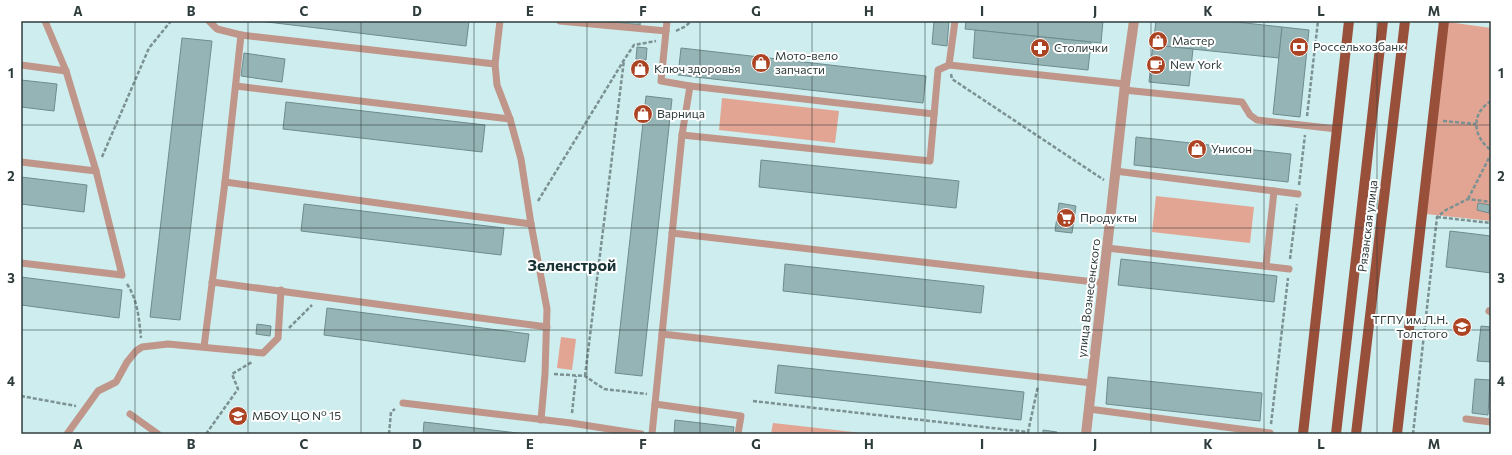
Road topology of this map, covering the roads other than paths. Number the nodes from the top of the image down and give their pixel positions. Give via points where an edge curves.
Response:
1 (45, 21) edge
2 (209, 21) edge
3 (500, 21) edge
4 (560, 21) edge
5 (667, 21) edge
6 (954, 21) edge
7 (1134, 21) edge
8 (1349, 21) edge
9 (1383, 21) edge
10 (1405, 21) edge
11 (1444, 21) edge
12 (666, 31) junction
13 (241, 35) junction
14 (495, 64) junction
15 (21, 65) edge
16 (949, 65) junction
17 (66, 71) junction
18 (236, 86) junction
19 (690, 86) junction
20 (1124, 87) junction
21 (934, 114) junction
22 (510, 119) junction
23 (1337, 129) junction
24 (682, 135) junction
25 (21, 162) edge
26 (96, 171) junction
27 (1116, 171) junction
28 (225, 182) junction
29 (1274, 191) junction
30 (1298, 194) road end
31 (531, 224) junction
32 (672, 233) junction
33 (1108, 248) junction
34 (21, 263) edge
35 (1266, 266) junction
36 (1289, 269) road end
37 (212, 282) junction
38 (1104, 283) junction
39 (281, 290) junction
40 (547, 327) junction
41 (662, 334) junction
42 (204, 347) junction
43 (1092, 384) junction
44 (403, 403) road end
45 (655, 404) junction
46 (1089, 409) junction
47 (130, 414) dead end
48 (1466, 419) dead end
49 (542, 420) junction
50 (1491, 422) edge
51 (1240, 432) edge
52 (1270, 433) road end
53 (67, 434) edge
54 (158, 434) edge
55 (641, 434) edge
56 (652, 434) edge
57 (738, 434) edge
58 (1086, 434) edge
59 (1303, 434) edge
60 (1336, 434) edge
61 (1356, 434) edge
62 (1397, 434) edge

1 - 17 lane
2 - 13 lane via 217,29
3 - 14 lane
4 - 12 lane
5 - 12 lane
6 - 16 lane
7 - 20 street, улица Вознесенского
8 - 23 main road
9 - 60 main road, Рязанская улица
10 - 61 main road, Рязанская улица
11 - 62 main road
12 - 19 lane via 660,81
13 - 14 lane
13 - 18 lane
14 - 22 lane via 496,85
15 - 17 lane
16 - 20 lane
16 - 21 lane via 938,70
17 - 26 lane
18 - 22 lane
18 - 28 lane
19 - 21 lane
19 - 24 lane
20 - 23 lane via 1242,102 1257,120
20 - 27 street, улица Вознесенского
21 - 24 lane via 930,161
22 - 31 lane via 521,159
23 - 59 main road
24 - 32 lane
25 - 26 lane
26 - 34 lane via 122,275
27 - 29 lane
27 - 33 street, улица Вознесенского
28 - 31 lane
28 - 37 lane
29 - 30 lane
29 - 35 lane
31 - 40 lane via 547,309
32 - 38 lane
32 - 41 lane
33 - 35 lane
33 - 38 street, улица Вознесенского
35 - 36 lane
37 - 39 lane
37 - 42 lane
38 - 43 street, улица Вознесенского
39 - 40 lane
39 - 42 lane via 278,338 263,353
40 - 49 lane
41 - 43 lane
41 - 45 lane
42 - 53 lane via 168,344 142,347 127,362 116,382 98,391
43 - 46 street, улица Вознесенского
44 - 49 lane
45 - 56 lane
45 - 57 lane via 741,416
46 - 51 lane
46 - 58 street, улица Вознесенского
47 - 54 lane
48 - 50 lane
49 - 55 lane
51 - 52 lane

